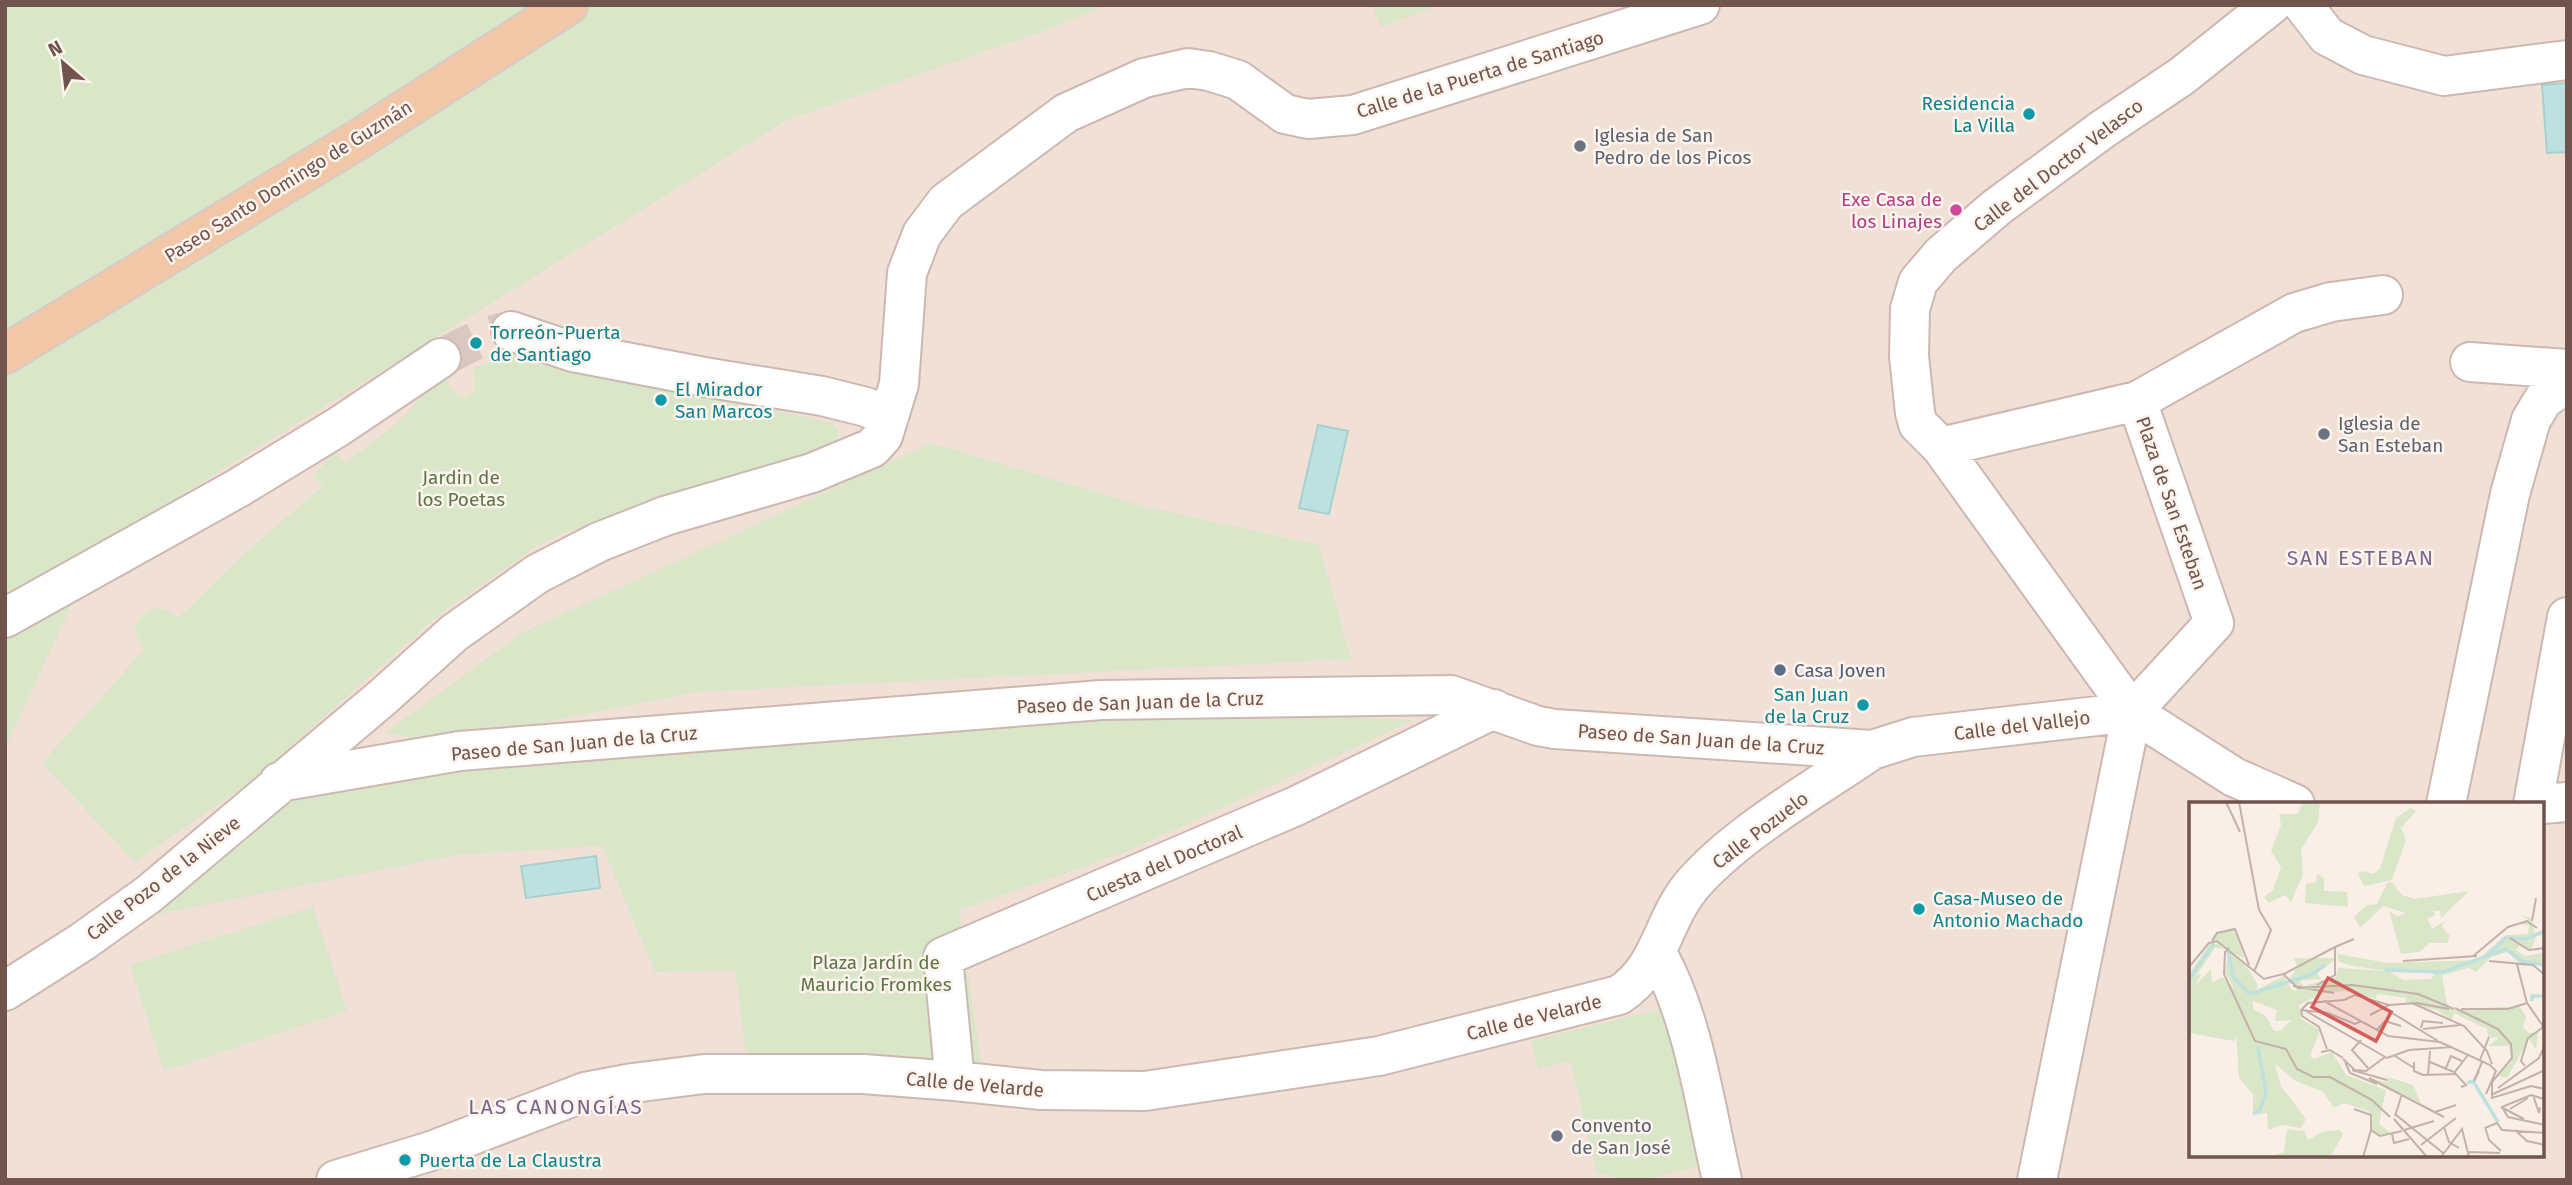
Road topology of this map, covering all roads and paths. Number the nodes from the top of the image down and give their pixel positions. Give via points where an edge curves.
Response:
1 (568, 5) edge
2 (1700, 5) edge
3 (2272, 5) edge
4 (2303, 5) edge
5 (2567, 61) edge
6 (2383, 295) dead end
7 (511, 331) tunnel mouth
8 (5, 354) edge
9 (441, 358) tunnel mouth
10 (2470, 362) dead end
11 (2567, 369) edge
12 (2567, 387) edge
13 (2137, 401) junction
14 (889, 417) junction
15 (1941, 447) junction
16 (2567, 617) edge
17 (5, 618) edge
18 (1494, 709) junction
19 (2132, 712) junction
20 (1913, 737) joint
21 (1872, 750) junction
22 (279, 782) junction
23 (2293, 802) edge
24 (2446, 802) edge
25 (2533, 802) edge
26 (2567, 802) edge
27 (2544, 804) edge
28 (1657, 953) junction
29 (5, 990) edge
30 (1619, 995) joint
31 (955, 1081) junction
32 (336, 1180) edge
33 (1722, 1180) edge
34 (2037, 1180) edge

1 - 8 main road, Paseo Santo Domingo de Guzmán via 359,139
2 - 14 street, Calle de la Puerta de Santiago via 1353,115 1308,119 1284,114 1238,80 1188,68 1144,78 1066,113 946,202 922,234 907,273 899,384
3 - 15 street, Calle del Doctor Velasco via 2182,76 1997,207 1941,255 1918,282 1910,309 1915,413 1919,424
4 - 5 street via 2326,36 2363,55 2444,76
6 - 13 street, Plaza de San Esteban via 2294,313
7 - 14 street via 573,352 822,396
9 - 17 street via 249,481
10 - 11 street
12 - 24 street via 2543,400 2530,420 2510,494
13 - 15 street
13 - 19 street, Plaza de San Esteban via 2214,623
14 - 22 street via 883,436 872,449 782,482 665,516 599,542 537,575 454,633
15 - 19 street, Calle del Doctor Velasco
16 - 25 street
18 - 21 street, Paseo de San Juan de la Cruz via 1555,729
18 - 22 street, Paseo de San Juan de la Cruz via 1451,695 1101,700 460,751
18 - 31 street, Cuesta del Doctoral via 1296,806 943,957
19 - 20 street, Calle del Vallejo
19 - 23 street via 2234,777
19 - 34 street
20 - 21 street, Paseo de San Juan de la Cruz
21 - 28 street, Calle Pozuelo via 1721,856 1675,910
22 - 29 street, Calle Pozo de la Nieve via 149,894
26 - 27 street
28 - 30 street, Calle Pozuelo via 1643,976
28 - 33 street via 1679,998
30 - 31 street, Calle de Velarde via 1379,1056 1145,1091 1041,1090
31 - 32 street, Calle de Velarde via 863,1074 704,1074 633,1083 585,1092

